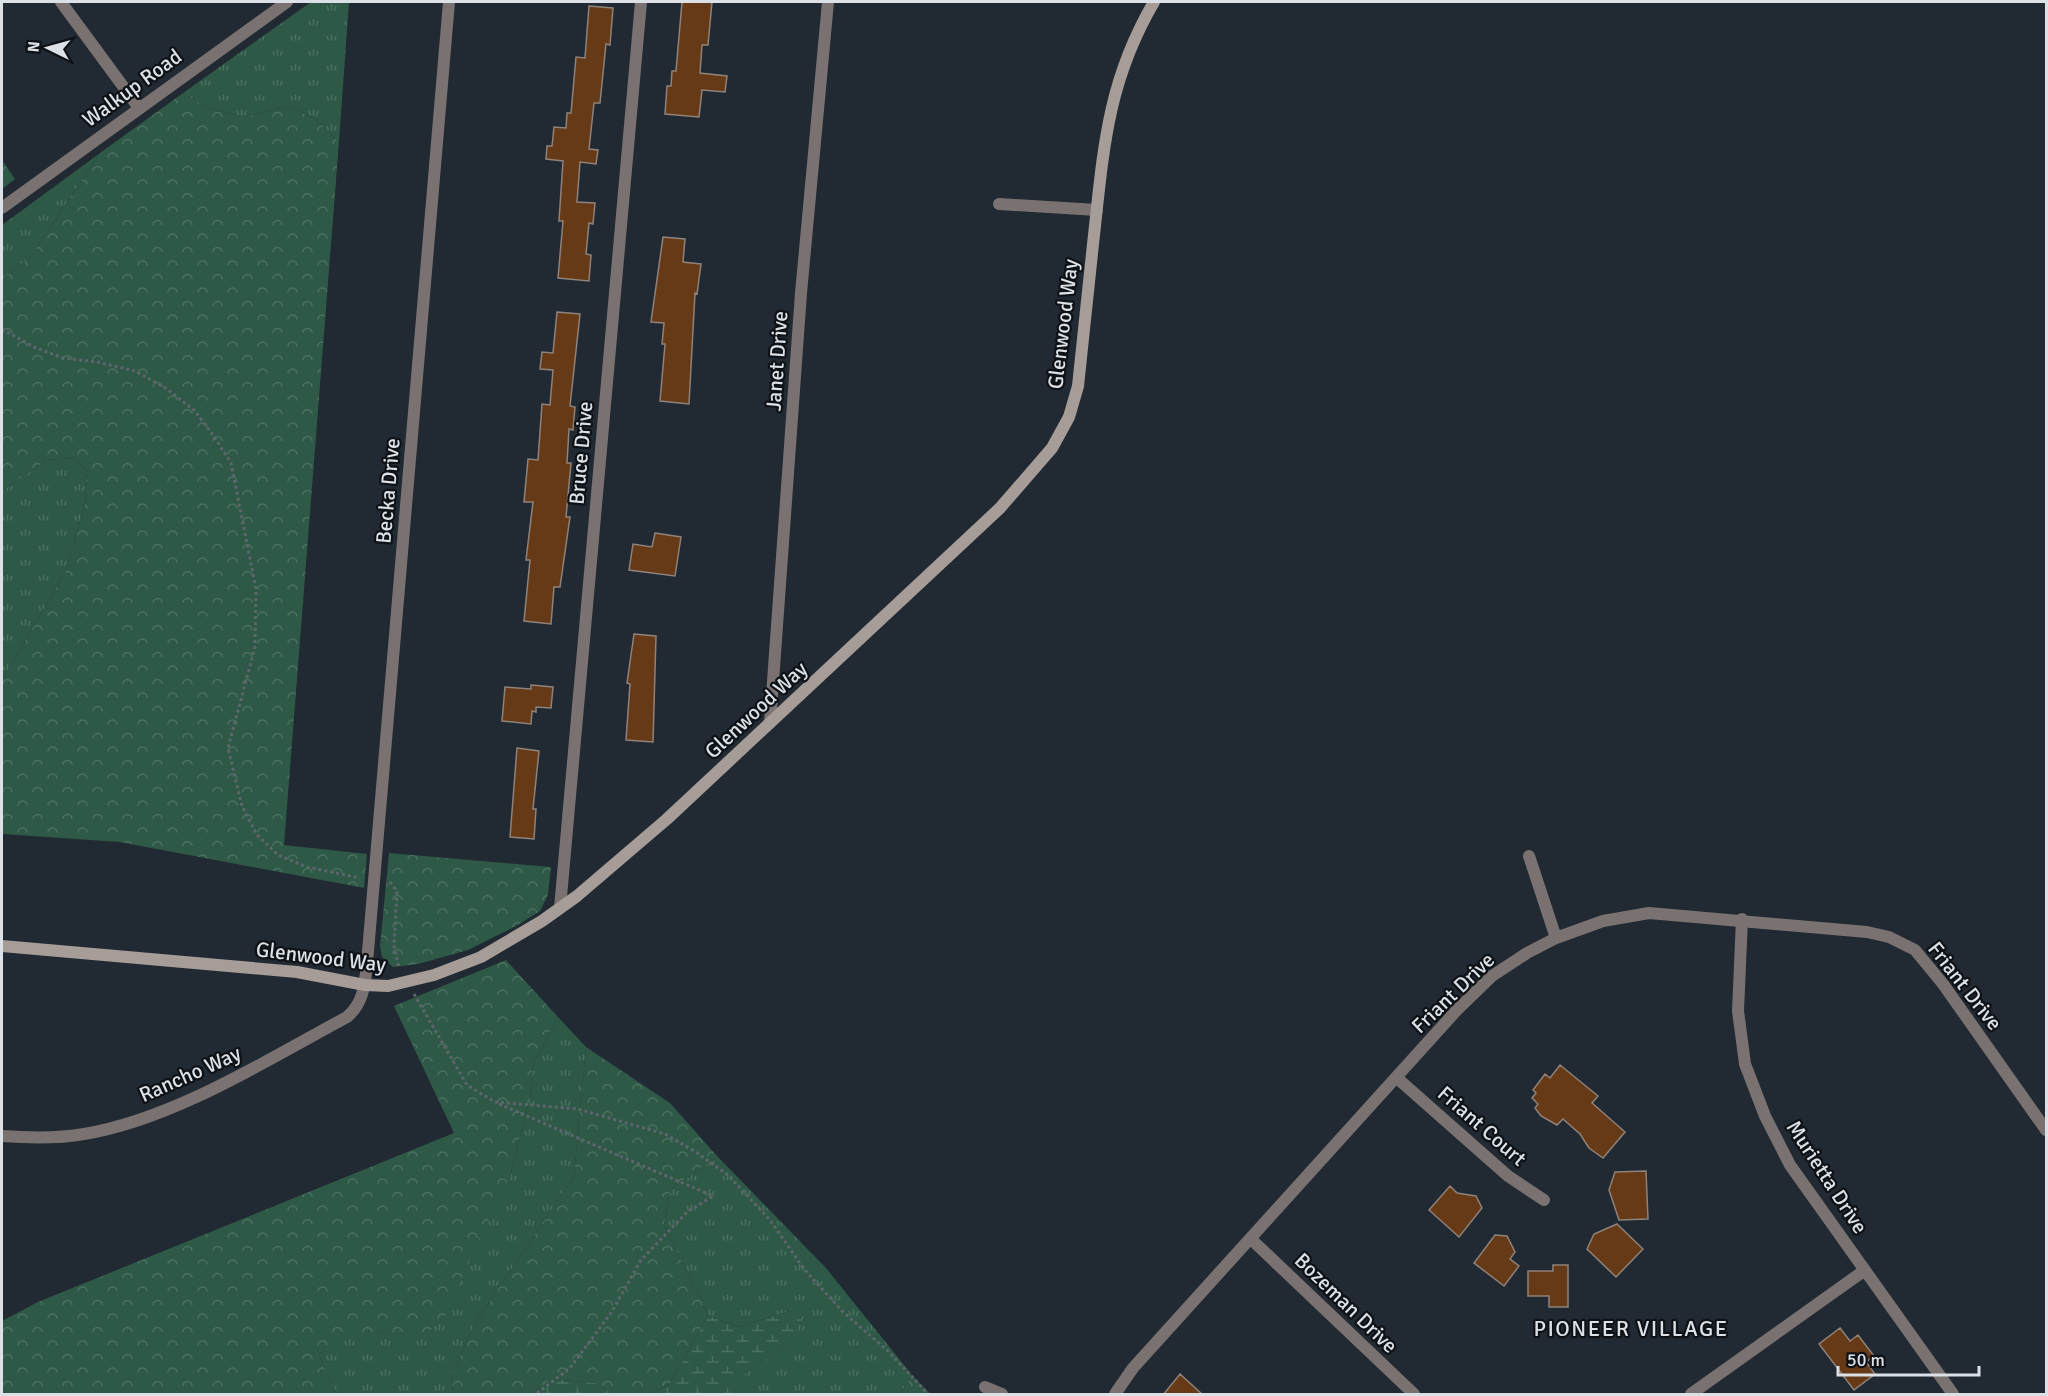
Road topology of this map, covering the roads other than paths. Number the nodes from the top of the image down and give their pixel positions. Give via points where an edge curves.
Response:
1 (61, 2) edge
2 (287, 2) edge
3 (449, 2) edge
4 (641, 2) edge
5 (828, 2) edge
6 (1154, 2) edge
7 (139, 108) junction
8 (999, 204) dead end
9 (2, 208) edge
10 (1097, 210) junction
11 (770, 723) junction
12 (1530, 856) dead end
13 (560, 908) junction
14 (1742, 919) junction
15 (1556, 938) junction
16 (2, 946) edge
17 (365, 985) junction
18 (1397, 1078) junction
19 (2046, 1130) edge
20 (2, 1136) edge
21 (1544, 1200) dead end
22 (1252, 1240) junction
23 (1865, 1270) junction
24 (985, 1387) dead end
25 (1002, 1395) edge
26 (1115, 1395) edge
27 (1414, 1395) edge
28 (1691, 1395) edge
29 (1953, 1395) edge

1 - 7 street
2 - 7 street, Walkup Road
3 - 17 street, Becka Drive
4 - 13 street, Bruce Drive
5 - 11 street, Janet Drive via 801,293
6 - 10 street, Glenwood Way via 1140,25 1115,87
7 - 9 street, Walkup Road
8 - 10 street
10 - 11 street, Glenwood Way via 1078,386 1069,417 1052,448 1000,508
11 - 13 street, Glenwood Way via 668,819
12 - 15 street
13 - 17 street, Glenwood Way via 481,957 408,983
14 - 15 street, Friant Drive via 1649,913 1603,921
14 - 19 street, Friant Drive via 1867,932 1889,936 1915,950
14 - 23 street, Murietta Drive via 1738,1011 1746,1064 1765,1116 1791,1165
15 - 18 street, Friant Drive via 1492,976
16 - 17 street, Glenwood Way via 297,972
17 - 20 street, Rancho Way via 356,1010 347,1017 256,1066 154,1113 86,1134 58,1138
18 - 21 street, Friant Court via 1508,1176
18 - 22 street, Friant Drive
22 - 26 street, Friant Drive via 1133,1368
22 - 27 street, Bozeman Drive
23 - 28 street
23 - 29 street, Murietta Drive
24 - 25 street

